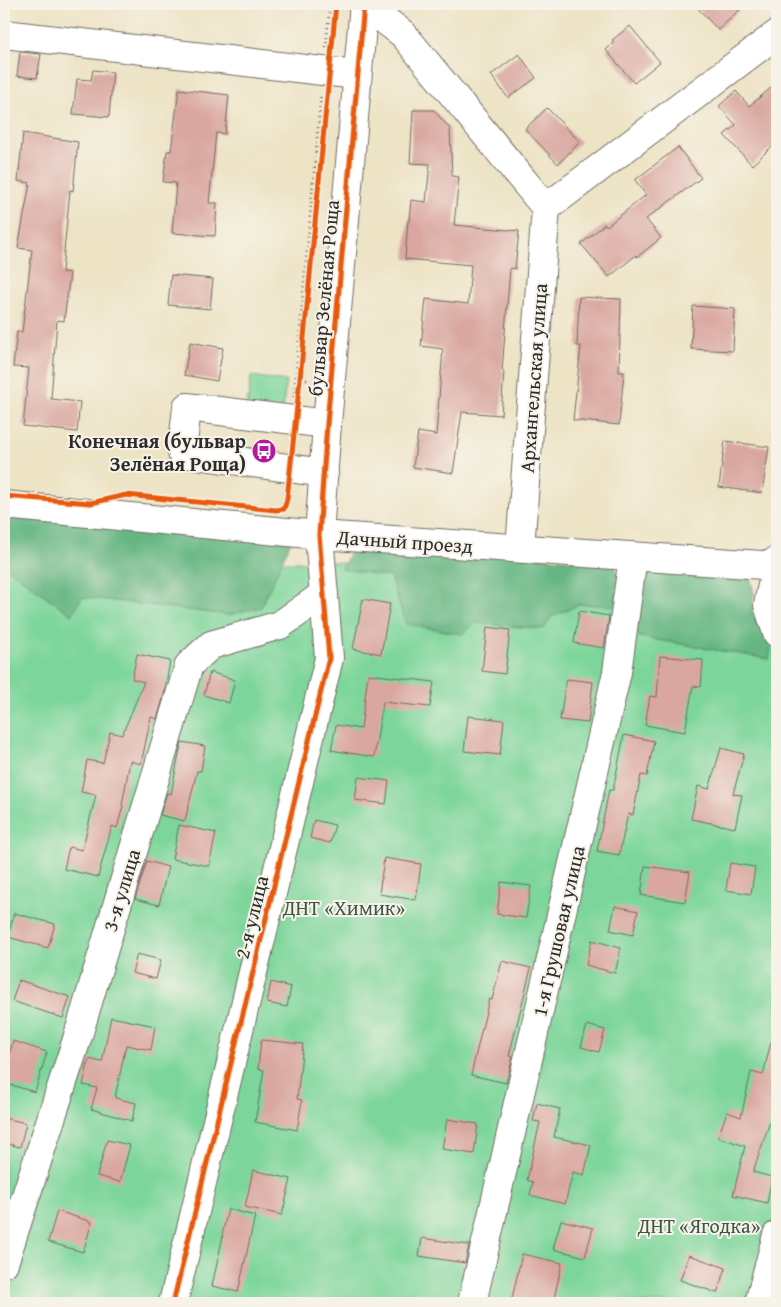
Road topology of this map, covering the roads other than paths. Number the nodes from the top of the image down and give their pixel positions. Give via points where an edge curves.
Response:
1 (363, 6) edge
2 (4, 34) edge
3 (777, 34) edge
4 (357, 75) junction
5 (546, 208) junction
6 (327, 424) junction
7 (324, 473) junction
8 (4, 505) edge
9 (319, 536) junction
10 (520, 548) junction
11 (632, 557) junction
12 (777, 564) edge
13 (324, 594) junction
14 (777, 633) edge
15 (777, 1235) edge
16 (4, 1263) edge
17 (173, 1303) edge
18 (472, 1303) edge
19 (759, 1303) edge

1 - 4 street, бульвар Зелёная Роща
1 - 5 street via 403,34
2 - 4 street
3 - 5 street
4 - 6 street, бульвар Зелёная Роща
5 - 10 street, Архангельская улица
6 - 7 street, бульвар Зелёная Роща
6 - 7 street via 188,407 182,453
7 - 9 street, бульвар Зелёная Роща
8 - 9 street, Дачный проезд
9 - 10 street, Дачный проезд
9 - 13 street, 2-я улица
10 - 11 street, Дачный проезд
11 - 12 street, Дачный проезд
11 - 18 street, 1-я Грушовая улица via 617,672
12 - 14 street, Дачный проезд via 768,605
13 - 16 street, 3-я улица via 280,625 211,645 189,665 77,1039
13 - 17 street, 2-я улица via 329,658
15 - 19 street

